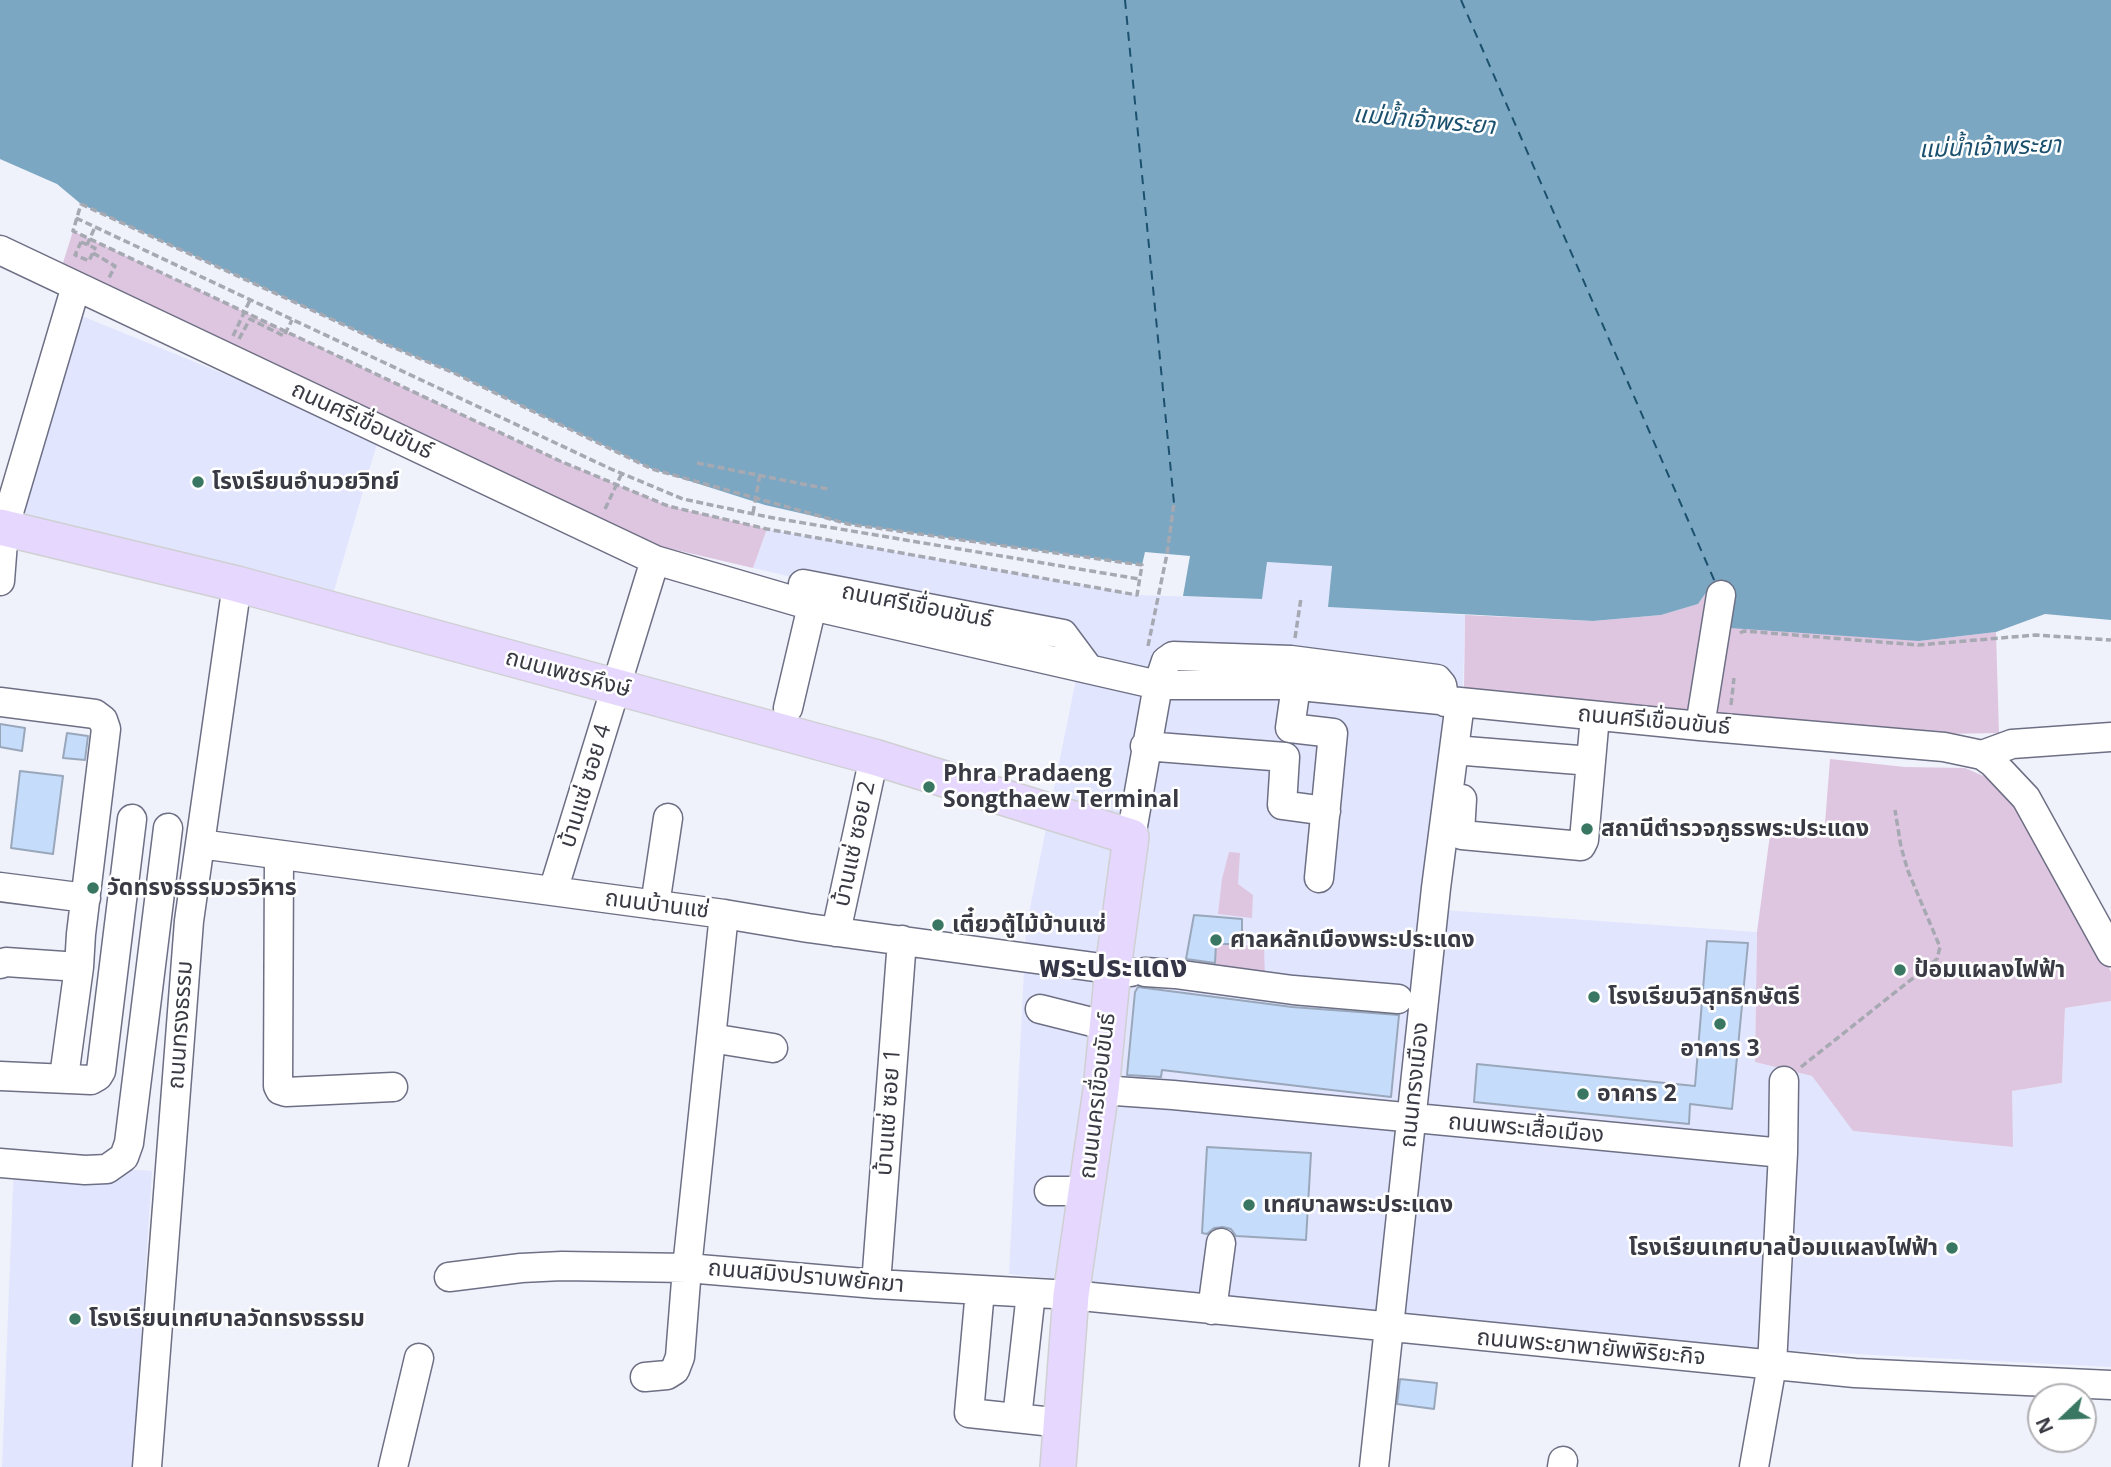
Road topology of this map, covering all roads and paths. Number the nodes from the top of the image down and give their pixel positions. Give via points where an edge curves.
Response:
1 (76, 218) junction
2 (95, 227) junction
3 (90, 239) junction
4 (87, 245) junction
5 (0, 250) edge
6 (76, 286) junction
7 (250, 300) junction
8 (244, 312) junction
9 (292, 320) junction
10 (286, 332) junction
11 (232, 338) dead end
12 (238, 341) dead end
13 (697, 463) dead end
14 (622, 473) junction
15 (760, 474) junction
16 (616, 485) junction
17 (828, 489) dead end
18 (1174, 503) dead end
19 (752, 513) junction
20 (2, 528) edge
21 (594, 532) junction
22 (655, 560) junction
23 (1139, 579) junction
24 (728, 580) junction
25 (0, 581) edge
26 (237, 584) junction
27 (1721, 595) dead end
28 (812, 606) junction
29 (935, 621) junction
30 (1737, 636) dead end
31 (2111, 640) edge
32 (1734, 676) dead end
33 (1149, 684) junction
34 (1296, 686) junction
35 (616, 688) junction
36 (0, 702) edge
37 (1458, 703) junction
38 (788, 708) dead end
39 (1595, 716) junction
40 (1700, 726) junction
41 (1290, 728) junction
42 (1730, 729) junction
43 (2111, 737) edge
44 (1145, 746) junction
45 (1466, 751) junction
46 (1982, 755) junction
47 (874, 757) junction
48 (1285, 757) junction
49 (1591, 761) junction
50 (1895, 810) dead end
51 (1326, 811) junction
52 (96, 813) junction
53 (668, 818) dead end
54 (132, 819) junction
55 (168, 828) junction
56 (1131, 837) junction
57 (200, 840) junction
58 (279, 855) junction
59 (1319, 878) dead end
60 (0, 887) edge
61 (553, 891) junction
62 (86, 898) junction
63 (655, 905) junction
64 (724, 914) junction
65 (836, 932) junction
66 (902, 940) junction
67 (2111, 953) edge
68 (0, 964) edge
69 (79, 967) junction
70 (1130, 971) junction
71 (1398, 999) dead end
72 (1040, 1009) dead end
73 (1108, 1026) junction
74 (711, 1038) junction
75 (773, 1048) dead end
76 (0, 1076) edge
77 (64, 1077) junction
78 (1784, 1081) joint
79 (393, 1087) dead end
80 (1101, 1090) junction
81 (1412, 1118) junction
82 (1783, 1153) junction
83 (0, 1163) edge
84 (1049, 1191) dead end
85 (1086, 1191) junction
86 (1221, 1243) dead end
87 (687, 1268) junction
88 (449, 1277) dead end
89 (876, 1283) junction
90 (980, 1290) junction
91 (1031, 1293) junction
92 (1071, 1295) junction
93 (1212, 1310) junction
94 (1390, 1328) junction
95 (419, 1358) dead end
96 (1772, 1365) junction
97 (645, 1377) dead end
98 (2111, 1385) edge
99 (1017, 1418) junction
100 (1062, 1423) junction
101 (147, 1467) edge
102 (393, 1467) edge
103 (1058, 1467) edge
104 (1374, 1467) edge
105 (1754, 1467) edge

1 - 2 path
1 - 3 path via 73,231
1 - 23 path via 81,204 454,373 652,469 848,524 1142,565
2 - 3 path
2 - 7 path
3 - 4 path
3 - 8 path
4 - 4 path via 95,248 89,261 75,254 81,242
5 - 6 street, ถนนศรีเขื่อนขันธ์
6 - 20 street
6 - 21 street, ถนนศรีเขื่อนขันธ์
7 - 8 path
7 - 9 path
8 - 10 path
8 - 11 path
9 - 10 path
9 - 14 path
10 - 12 path via 284,336 250,319
10 - 16 path
13 - 15 path
14 - 16 path
14 - 19 path via 683,499
15 - 17 path
15 - 19 path
16 - 21 path
16 - 23 path via 668,506 766,529 937,560 1137,595
18 - 33 path
19 - 23 path
20 - 25 street
20 - 26 main road, ถนนเพชรหึงษ์
21 - 22 street, ถนนศรีเขื่อนขันธ์
22 - 24 street, ถนนศรีเขื่อนขันธ์
22 - 35 street, บ้านแซ่ ซอย 4
24 - 28 street, ถนนศรีเขื่อนขันธ์
24 - 29 street, ถนนศรีเขื่อนขันธ์ via 783,579
26 - 35 main road, ถนนเพชรหึงษ์
26 - 57 street, ถนนทรงธรรม
27 - 40 street
28 - 29 street, ถนนศรีเขื่อนขันธ์
28 - 38 street
29 - 33 street, ถนนศรีเขื่อนขันธ์ via 1063,634 1090,669
30 - 31 path via 1744,631 1918,645 2036,635
32 - 42 path
33 - 34 street, ถนนศรีเขื่อนขันธ์
33 - 37 street, ถนนนครเขื่อนขันธ์ via 1173,656 1291,660 1437,679
33 - 44 street, ถนนนครเขื่อนขันธ์
34 - 37 street, ถนนศรีเขื่อนขันธ์
34 - 41 street
35 - 47 main road, ถนนเพชรหึงษ์
35 - 61 street, บ้านแซ่ ซอย 4
36 - 52 street via 95,714 103,720 106,729
37 - 39 street, ถนนศรีเขื่อนขันธ์
37 - 45 street
37 - 81 street, ถนนทรงเมือง
39 - 40 street, ถนนศรีเขื่อนขันธ์
39 - 49 street
40 - 42 street, ถนนศรีเขื่อนขันธ์
41 - 48 street
41 - 51 street via 1333,733
42 - 46 street, ถนนศรีเขื่อนขันธ์ via 1944,747
43 - 46 street via 2012,744
44 - 48 street
44 - 56 street, ถนนนครเขื่อนขันธ์
45 - 49 street
45 - 49 street via 1462,835 1578,846 1584,840
46 - 67 street via 2026,798
47 - 56 main road, ถนนเพชรหึงษ์
47 - 65 street, บ้านแซ่ ซอย 2
48 - 51 street via 1282,805
50 - 78 path via 1908,872 1940,947 1937,959
51 - 59 street
52 - 54 street, ถนนบ้านแซ่
52 - 62 street
53 - 63 street
54 - 55 street, ถนนบ้านแซ่
54 - 77 street via 101,1071 91,1080
55 - 57 street, ถนนบ้านแซ่
55 - 83 street via 124,1157 107,1168 85,1170
56 - 70 main road, ถนนนครเขื่อนขันธ์
57 - 58 street, ถนนบ้านแซ่
57 - 101 street, ถนนทรงธรรม via 189,921
58 - 61 street, ถนนบ้านแซ่
58 - 79 street via 278,1086 286,1092
60 - 62 street
61 - 63 street, ถนนบ้านแซ่
62 - 69 street
63 - 64 street, ถนนบ้านแซ่
64 - 65 street, ถนนบ้านแซ่
64 - 74 street, ถนนสมิงปราบพยัคฆา
65 - 66 street, ถนนบ้านแซ่
66 - 70 street, ถนนบ้านแซ่
66 - 89 street, บ้านแซ่ ซอย 1
68 - 69 street
69 - 77 street
70 - 71 street, ถนนบ้านแซ่
70 - 73 main road, ถนนนครเขื่อนขันธ์
72 - 73 street
73 - 80 main road, ถนนนครเขื่อนขันธ์
74 - 75 street
74 - 87 street, ถนนสมิงปราบพยัคฆา
76 - 77 street
78 - 82 street
80 - 81 street, ถนนพระเสื้อเมือง
80 - 85 main road, ถนนนครเขื่อนขันธ์
81 - 82 street, ถนนพระเสื้อเมือง
81 - 94 street, ถนนทรงเมือง
82 - 96 street
84 - 85 street
85 - 92 main road, ถนนนครเขื่อนขันธ์
86 - 93 street
87 - 88 street via 562,1266
87 - 89 street, ถนนสมิงปราบพยัคฆา
87 - 97 street via 678,1363 667,1375
89 - 90 street, ถนนสมิงปราบพยัคฆา
90 - 91 street, ถนนสมิงปราบพยัคฆา
90 - 99 street via 969,1413
91 - 92 street, ถนนสมิงปราบพยัคฆา
91 - 99 street
92 - 93 street, ถนนพระยาพายัพพิริยะกิจ
92 - 100 main road, ถนนนครเขื่อนขันธ์
93 - 94 street, ถนนพระยาพายัพพิริยะกิจ
94 - 96 street, ถนนพระยาพายัพพิริยะกิจ
94 - 104 street, ถนนทรงเมือง
95 - 102 street
96 - 98 street, ถนนพระยาพายัพพิริยะกิจ
96 - 105 street
99 - 100 street
100 - 103 main road, ถนนนครเขื่อนขันธ์

